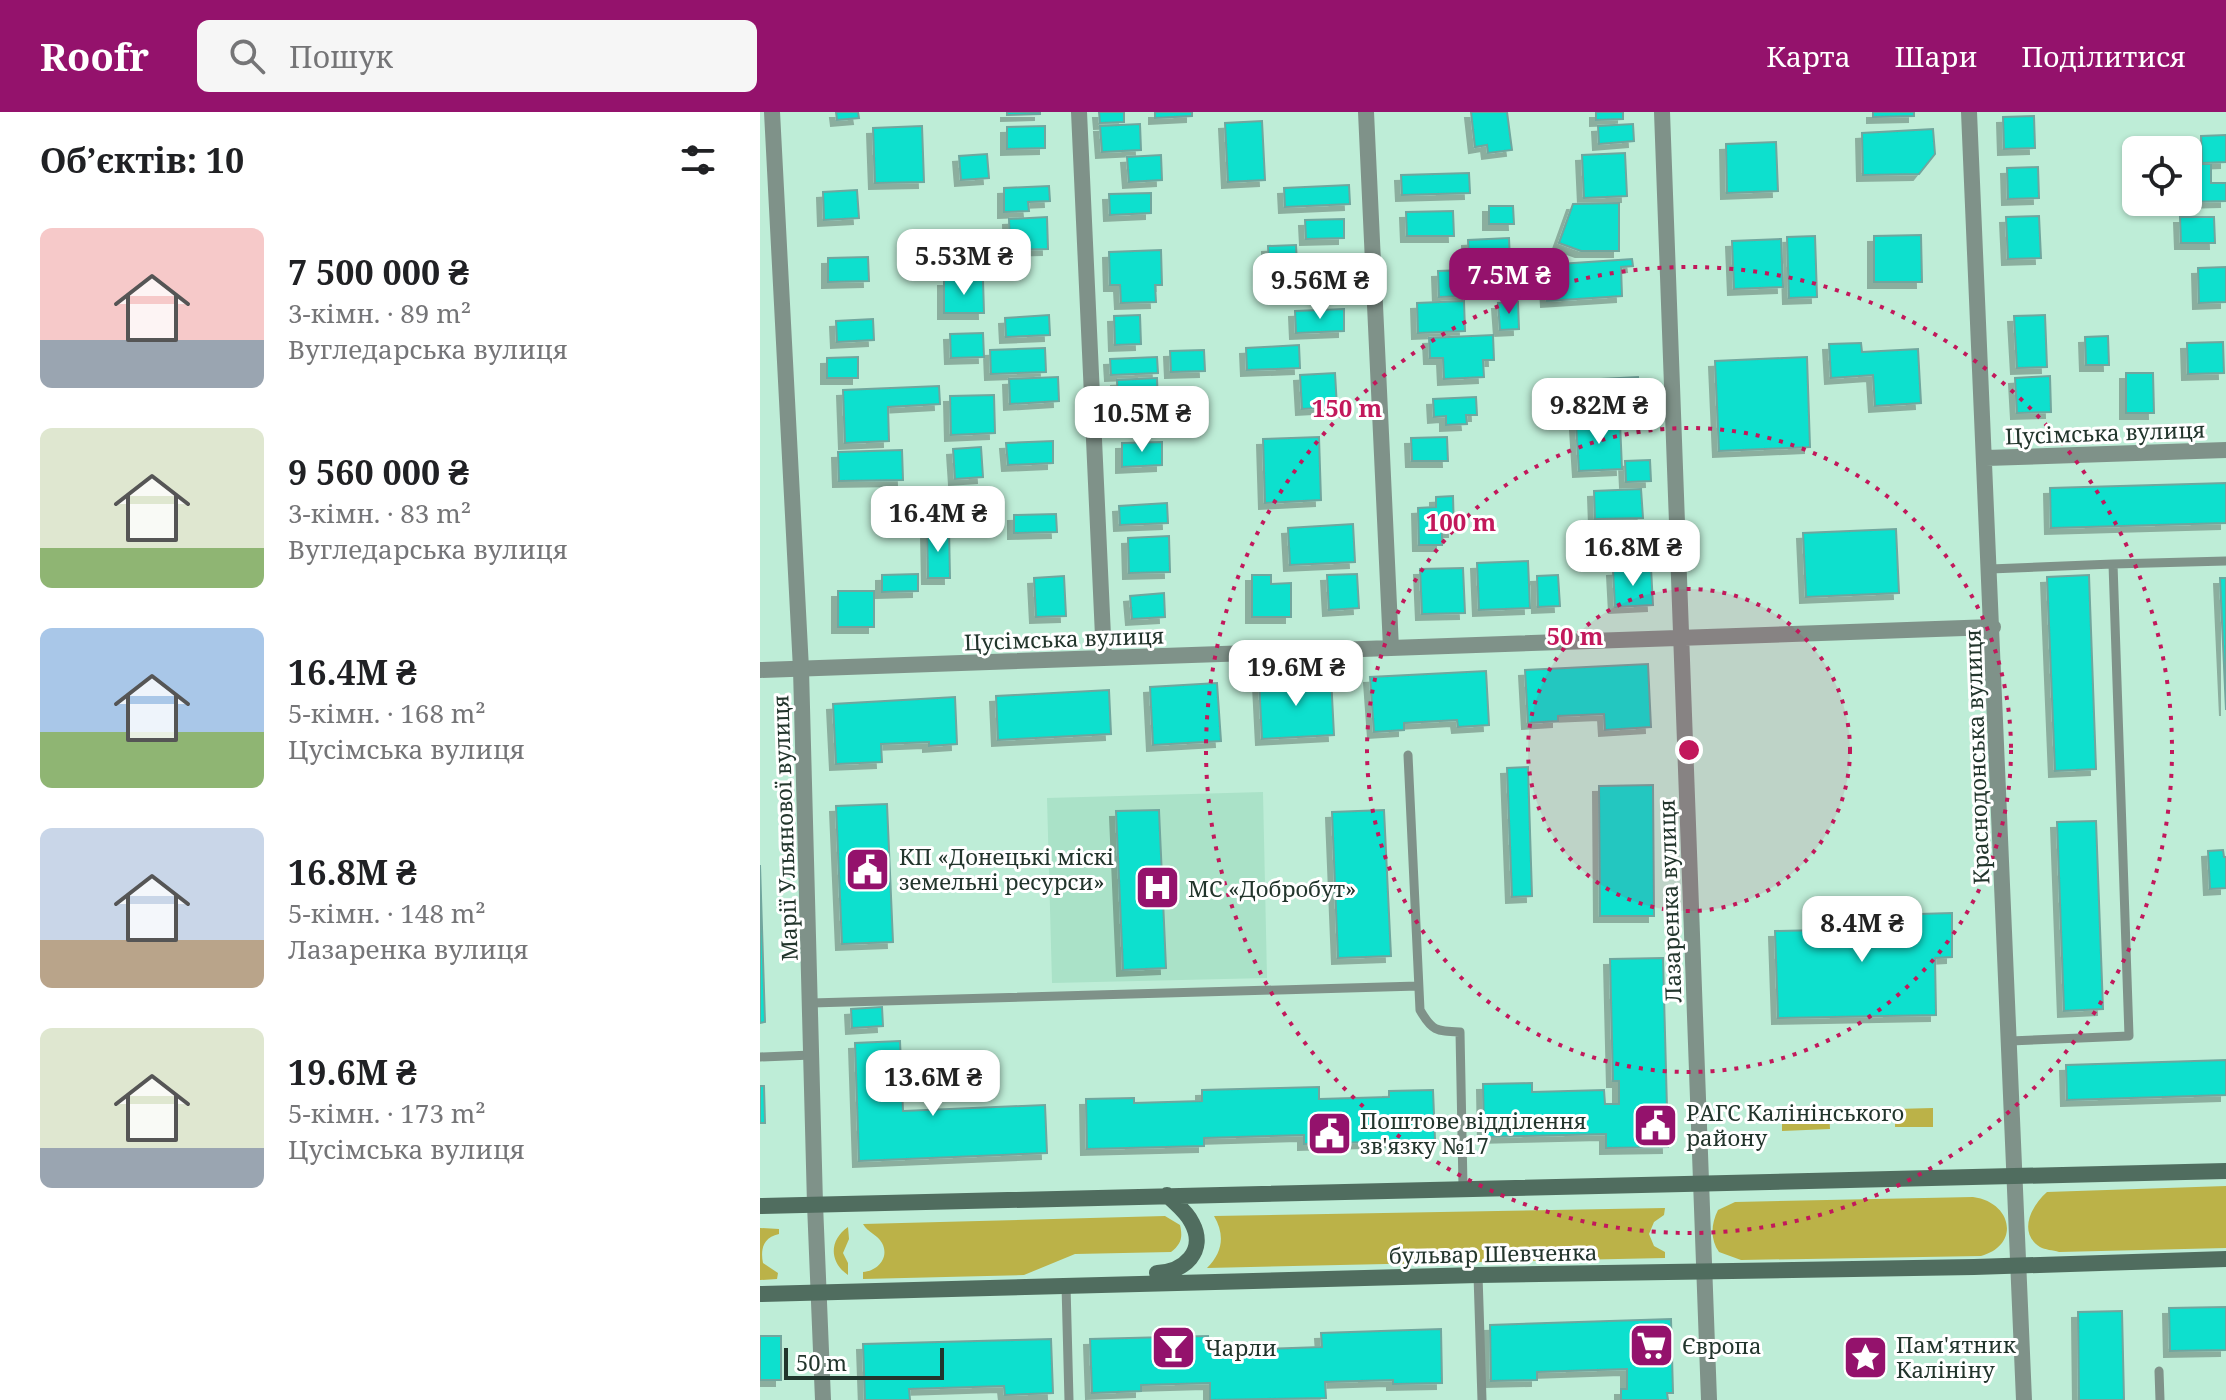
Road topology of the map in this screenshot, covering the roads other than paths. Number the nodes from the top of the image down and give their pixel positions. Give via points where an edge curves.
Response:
1 (772, 112) edge
2 (1079, 112) edge
3 (1366, 112) edge
4 (1662, 112) edge
5 (1969, 112) edge
6 (2226, 450) edge
7 (1986, 458) junction
8 (2226, 561) edge
9 (2113, 564) junction
10 (1990, 569) junction
11 (1993, 627) junction
12 (1681, 638) junction
13 (1391, 648) junction
14 (1104, 658) junction
15 (801, 669) junction
16 (760, 670) edge
17 (1408, 755) dead end
18 (1418, 986) junction
19 (811, 1003) junction
20 (2010, 1041) junction
21 (812, 1055) junction
22 (760, 1057) edge
23 (2226, 1171) edge
24 (2015, 1177) junction
25 (1702, 1183) junction
26 (1463, 1187) junction
27 (1167, 1195) junction
28 (815, 1204) junction
29 (760, 1206) edge
30 (2226, 1259) edge
31 (2019, 1265) junction
32 (1705, 1271) junction
33 (1478, 1275) junction
34 (1066, 1285) junction
35 (818, 1293) junction
36 (760, 1294) edge
37 (2159, 1371) dead end
38 (823, 1400) edge
39 (1069, 1400) edge
40 (1482, 1400) edge
41 (1709, 1400) edge
42 (2024, 1400) edge
43 (2160, 1400) edge

1 - 15 street, Марії Ульянової вулиця
2 - 14 street
3 - 13 street
4 - 12 street, Лазаренка вулиця
5 - 7 street, Краснодонська вулиця
6 - 7 street, Цусімська вулиця
7 - 10 street, Краснодонська вулиця
8 - 9 lane
9 - 10 lane
9 - 20 lane via 2129,1036
10 - 11 street, Краснодонська вулиця
11 - 12 street, Цусімська вулиця
11 - 20 street, Краснодонська вулиця
12 - 13 street, Цусімська вулиця
12 - 25 street, Лазаренка вулиця
13 - 14 street, Цусімська вулиця
14 - 15 street, Цусімська вулиця
15 - 16 street, Цусімська вулиця
15 - 19 street, Марії Ульянової вулиця
17 - 18 lane
18 - 19 lane
18 - 26 lane via 1420,1010 1428,1024 1439,1031 1460,1032
19 - 21 street, Марії Ульянової вулиця
20 - 24 street, Краснодонська вулиця
21 - 22 lane
21 - 28 street, Марії Ульянової вулиця
23 - 24 main road
24 - 25 main road
24 - 31 street, Краснодонська вулиця
25 - 26 main road
25 - 32 street, Лазаренка вулиця
26 - 27 main road
27 - 28 main road
27 - 34 main road via 1188,1216 1197,1236 1196,1249 1182,1267 1173,1273 1090,1274
28 - 29 main road
28 - 35 street, Марії Ульянової вулиця
30 - 31 main road, бульвар Шевченка
31 - 32 main road, бульвар Шевченка
31 - 42 street, Краснодонська вулиця
32 - 33 main road, бульвар Шевченка
32 - 41 street, Лазаренка вулиця
33 - 34 main road, бульвар Шевченка
33 - 40 lane
34 - 35 main road, бульвар Шевченка
34 - 39 lane
35 - 36 main road, бульвар Шевченка
35 - 38 street, Марії Ульянової вулиця
37 - 43 lane

